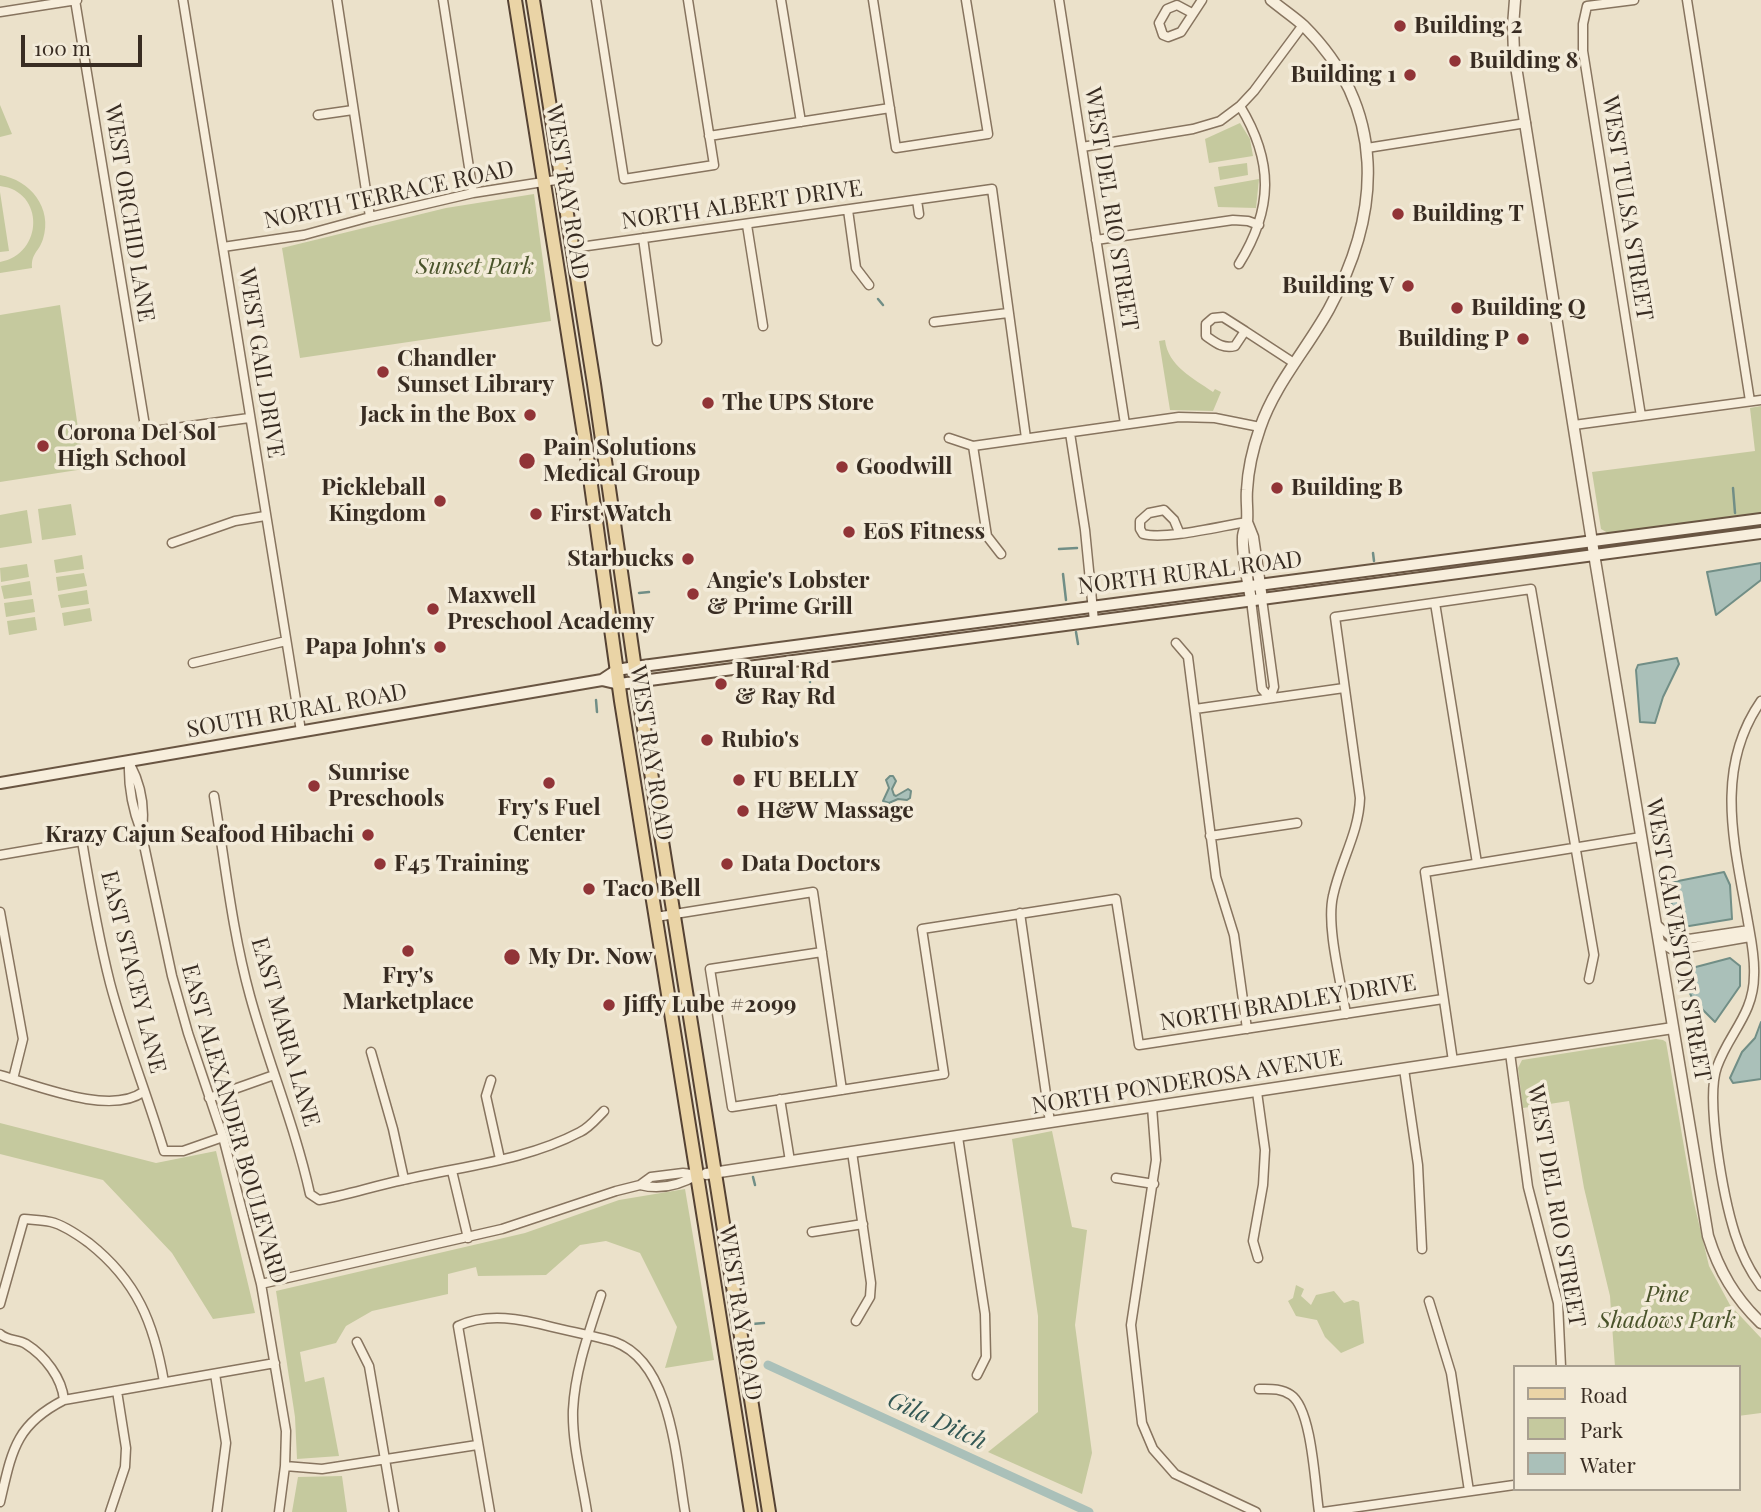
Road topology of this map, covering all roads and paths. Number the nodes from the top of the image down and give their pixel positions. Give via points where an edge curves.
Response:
1 (76, 0) edge
2 (183, 0) edge
3 (337, 0) edge
4 (443, 0) edge
5 (515, 0) edge
6 (533, 0) edge
7 (596, 0) edge
8 (688, 0) edge
9 (781, 0) edge
10 (873, 0) edge
11 (966, 0) edge
12 (1059, 0) edge
13 (1202, 0) edge
14 (1271, 0) edge
15 (1515, 0) edge
16 (1634, 0) edge
17 (1687, 0) edge
18 (0, 12) edge
19 (1192, 13) dead end
20 (1303, 25) junction
21 (1240, 106) junction
22 (890, 108) junction
23 (353, 110) junction
24 (318, 115) dead end
25 (801, 122) junction
26 (1526, 123) junction
27 (709, 136) junction
28 (1082, 147) junction
29 (1367, 148) junction
30 (562, 179) junction
31 (544, 182) junction
32 (472, 194) junction
33 (917, 200) junction
34 (848, 210) junction
35 (919, 214) dead end
36 (370, 216) junction
37 (747, 225) junction
38 (1259, 225) junction
39 (643, 238) junction
40 (1096, 240) junction
41 (223, 247) junction
42 (573, 247) junction
43 (1239, 264) dead end
44 (869, 285) dead end
45 (1008, 313) junction
46 (934, 322) dead end
47 (763, 326) dead end
48 (1245, 331) junction
49 (657, 341) dead end
50 (1294, 363) junction
51 (1761, 400) edge
52 (1750, 401) junction
53 (1641, 416) junction
54 (249, 418) junction
55 (1125, 424) junction
56 (1574, 425) junction
57 (1260, 427) junction
58 (601, 433) junction
59 (1070, 433) junction
60 (584, 435) junction
61 (949, 438) dead end
62 (1026, 438) junction
63 (973, 446) junction
64 (265, 516) junction
65 (1761, 519) edge
66 (1247, 522) junction
67 (1179, 532) junction
68 (1761, 533) edge
69 (172, 543) dead end
70 (1593, 548) junction
71 (1001, 554) dead end
72 (1255, 586) junction
73 (1256, 599) junction
74 (1435, 603) junction
75 (1093, 607) junction
76 (1094, 621) junction
77 (286, 641) junction
78 (1177, 643) dead end
79 (193, 663) dead end
80 (625, 668) junction
81 (601, 680) junction
82 (627, 682) junction
83 (1344, 688) junction
84 (1270, 698) junction
85 (1761, 701) edge
86 (1195, 709) junction
87 (301, 731) junction
88 (128, 761) junction
89 (0, 783) edge
90 (214, 796) dead end
91 (1297, 823) dead end
92 (1210, 836) junction
93 (1641, 837) junction
94 (1576, 847) junction
95 (0, 855) edge
96 (1477, 863) junction
97 (0, 912) edge
98 (1020, 913) junction
99 (674, 914) junction
100 (656, 917) junction
101 (1656, 924) junction
102 (1750, 934) junction
103 (1659, 942) junction
104 (822, 952) junction
105 (1589, 979) dead end
106 (1443, 999) junction
107 (1346, 1014) junction
108 (1673, 1028) junction
109 (1247, 1029) junction
110 (371, 1052) dead end
111 (1510, 1053) junction
112 (1453, 1061) junction
113 (1404, 1069) junction
114 (275, 1074) junction
115 (0, 1075) edge
116 (13, 1079) junction
117 (491, 1080) dead end
118 (842, 1090) junction
119 (143, 1092) junction
120 (1257, 1092) junction
121 (209, 1098) junction
122 (780, 1099) junction
123 (1152, 1107) junction
124 (604, 1111) dead end
125 (1050, 1122) junction
126 (958, 1137) junction
127 (223, 1138) junction
128 (852, 1152) junction
129 (500, 1159) junction
130 (790, 1161) junction
131 (452, 1171) junction
132 (706, 1174) junction
133 (1116, 1178) dead end
134 (404, 1179) junction
135 (1154, 1184) junction
136 (863, 1224) junction
137 (813, 1232) dead end
138 (468, 1238) junction
139 (1422, 1249) dead end
140 (1258, 1258) dead end
141 (261, 1284) junction
142 (1761, 1286) edge
143 (601, 1294) dead end
144 (1429, 1301) dead end
145 (0, 1304) edge
146 (856, 1321) dead end
147 (1761, 1323) edge
148 (0, 1334) edge
149 (587, 1336) junction
150 (357, 1342) dead end
151 (275, 1363) junction
152 (1561, 1365) edge
153 (215, 1374) junction
154 (977, 1375) dead end
155 (164, 1381) junction
156 (1259, 1390) dead end
157 (117, 1391) junction
158 (64, 1400) junction
159 (477, 1445) junction
160 (385, 1461) junction
161 (285, 1466) junction
162 (1512, 1485) edge
163 (1469, 1491) junction
164 (0, 1502) edge
165 (1370, 1509) edge
166 (110, 1512) edge
167 (217, 1512) edge
168 (279, 1512) edge
169 (394, 1512) edge
170 (490, 1512) edge
171 (587, 1512) edge
172 (685, 1512) edge
173 (751, 1512) edge
174 (769, 1512) edge
175 (1256, 1512) edge
176 (1321, 1512) edge

1 - 18 street
1 - 54 street, WEST ORCHID LANE via 146,432
2 - 41 street, WEST GAIL DRIVE
3 - 23 street
4 - 32 street
5 - 31 main road, WEST RAY ROAD
6 - 30 main road, WEST RAY ROAD
7 - 27 street via 624,179 714,165
8 - 27 street
9 - 25 street
10 - 22 street
11 - 22 street via 988,134 897,148
12 - 28 street, WEST DEL RIO STREET
13 - 19 street
14 - 20 street
15 - 26 street, WEST GALVESTON STREET via 1514,54
16 - 53 street, WEST TULSA STREET via 1587,6 1583,51
17 - 52 street
20 - 21 street
20 - 29 street via 1340,73 1353,98
21 - 28 street via 1220,121 1193,129
21 - 38 street via 1255,130 1267,182
22 - 25 street
23 - 24 street
23 - 36 street
25 - 27 street
26 - 29 street
26 - 56 street, WEST GALVESTON STREET
28 - 40 street, WEST DEL RIO STREET
29 - 50 street via 1364,224 1354,260 1328,312
30 - 31 street, NORTH TERRACE ROAD
30 - 42 main road, WEST RAY ROAD
31 - 32 street, NORTH TERRACE ROAD
31 - 60 main road, WEST RAY ROAD
32 - 36 street, NORTH TERRACE ROAD
33 - 34 street, NORTH ALBERT DRIVE
33 - 35 street
33 - 45 street, NORTH ALBERT DRIVE via 992,189
34 - 37 street, NORTH ALBERT DRIVE
34 - 44 street via 856,268
36 - 41 street, NORTH TERRACE ROAD via 304,234
37 - 39 street, NORTH ALBERT DRIVE
37 - 47 street
38 - 40 street via 1233,220
38 - 43 street
39 - 42 street, NORTH ALBERT DRIVE
39 - 49 street
40 - 55 street, WEST DEL RIO STREET
41 - 54 street, WEST GAIL DRIVE
42 - 58 main road, WEST RAY ROAD
45 - 46 street
45 - 62 street
48 - 48 street via 1223,317 1206,324 1206,335 1228,348 1235,346
48 - 50 street
50 - 57 street
51 - 52 street
52 - 53 street
53 - 56 street
54 - 64 street, WEST GAIL DRIVE
55 - 57 street via 1178,417
55 - 59 street
56 - 70 street, WEST GALVESTON STREET
57 - 66 street via 1249,472
58 - 60 main road
58 - 80 main road, WEST RAY ROAD
59 - 62 street
59 - 75 street
60 - 80 main road, WEST RAY ROAD
61 - 63 street
62 - 63 street
63 - 71 street via 987,536
64 - 69 street
64 - 77 street, WEST GAIL DRIVE
65 - 70 main road, NORTH RURAL ROAD
66 - 67 street
66 - 72 street via 1253,537
67 - 67 street via 1171,514 1164,510 1149,513 1140,521 1143,534 1150,536
68 - 70 main road, NORTH RURAL ROAD
70 - 72 main road, NORTH RURAL ROAD
70 - 73 main road, NORTH RURAL ROAD
70 - 93 street, WEST GALVESTON STREET
72 - 73 street
72 - 75 main road, NORTH RURAL ROAD
73 - 76 main road, NORTH RURAL ROAD
73 - 84 street via 1262,689
74 - 83 street via 1335,617
74 - 94 street via 1531,589
74 - 96 street
75 - 76 street
75 - 80 main road, NORTH RURAL ROAD
76 - 82 main road, NORTH RURAL ROAD
77 - 79 street
77 - 87 street, WEST GAIL DRIVE
78 - 86 street via 1188,657
80 - 81 main road, SOUTH RURAL ROAD
80 - 82 main road, WEST RAY ROAD
81 - 82 main road, SOUTH RURAL ROAD
81 - 87 main road, SOUTH RURAL ROAD
82 - 99 main road, WEST RAY ROAD
82 - 100 main road, WEST RAY ROAD
83 - 84 street
83 - 107 street via 1360,798 1359,816 1331,910
84 - 86 street
85 - 102 street via 1739,746 1731,792
86 - 92 street
87 - 88 main road, SOUTH RURAL ROAD
88 - 89 main road, SOUTH RURAL ROAD
88 - 121 street, EAST ALEXANDER BOULEVARD via 134,813 172,976
90 - 114 street, EAST MARIA LANE via 249,993
91 - 92 street
92 - 109 street via 1236,949
93 - 94 street
93 - 101 street, WEST GALVESTON STREET
94 - 96 street
94 - 105 street via 1594,955
95 - 119 street, EAST STACEY LANE via 82,841 110,982
96 - 106 street via 1425,872
97 - 116 street via 23,1039
98 - 109 street, NORTH BRADLEY DRIVE via 1116,899 1139,1045
98 - 118 street via 922,929 944,1074
98 - 125 street
99 - 100 street
99 - 104 street via 813,892
99 - 132 main road, WEST RAY ROAD
100 - 132 main road, WEST RAY ROAD
101 - 102 street via 1670,937 1682,940
101 - 103 street, WEST GALVESTON STREET
102 - 103 street via 1681,949
102 - 142 street via 1754,990 1717,1066 1712,1106 1734,1232
103 - 108 street, WEST GALVESTON STREET
104 - 118 street
104 - 122 street via 710,969 732,1107
106 - 107 street, NORTH BRADLEY DRIVE
106 - 112 street
107 - 109 street, NORTH BRADLEY DRIVE
108 - 111 street, NORTH PONDEROSA AVENUE
108 - 147 street, WEST GALVESTON STREET via 1708,1236 1721,1272 1742,1305
110 - 134 street
111 - 112 street, NORTH PONDEROSA AVENUE
111 - 152 street, WEST DEL RIO STREET via 1528,1187 1558,1303
112 - 113 street, NORTH PONDEROSA AVENUE
113 - 120 street, NORTH PONDEROSA AVENUE
113 - 139 street via 1419,1165
114 - 121 street
114 - 134 street, EAST MARIA LANE via 310,1194 318,1200
115 - 116 street
116 - 119 street via 116,1102
117 - 129 street via 486,1096
118 - 122 street
119 - 127 street, EAST STACEY LANE via 164,1151 183,1151
120 - 123 street, NORTH PONDEROSA AVENUE
120 - 140 street via 1265,1150 1253,1241
121 - 127 street, EAST ALEXANDER BOULEVARD
122 - 130 street
123 - 125 street, NORTH PONDEROSA AVENUE
123 - 135 street via 1157,1148
124 - 129 street via 582,1131
125 - 126 street, NORTH PONDEROSA AVENUE
126 - 128 street, NORTH PONDEROSA AVENUE
126 - 154 street via 985,1314 986,1356
127 - 141 street, EAST ALEXANDER BOULEVARD
128 - 130 street, NORTH PONDEROSA AVENUE
128 - 136 street
129 - 131 street
130 - 132 street, NORTH PONDEROSA AVENUE
131 - 134 street
131 - 138 street
132 - 138 street via 685,1183 616,1191
132 - 173 main road, WEST RAY ROAD
132 - 174 main road, WEST RAY ROAD
133 - 135 street
135 - 175 street via 1130,1325 1142,1423 1153,1449 1175,1474
136 - 137 street
136 - 146 street via 870,1297
138 - 141 street
141 - 151 street, EAST ALEXANDER BOULEVARD
143 - 149 street
144 - 163 street via 1455,1393
145 - 155 street via 24,1219 53,1222 109,1259 145,1310
148 - 158 street via 41,1356 57,1375
149 - 159 street via 517,1318 471,1320 458,1326
149 - 171 street via 573,1412
149 - 172 street via 615,1342 637,1354 661,1389
150 - 160 street via 369,1366
151 - 153 street
151 - 161 street, EAST ALEXANDER BOULEVARD via 286,1431
153 - 155 street
153 - 167 street via 226,1443
155 - 157 street
156 - 176 street via 1277,1388 1300,1404
157 - 158 street
157 - 166 street via 125,1467
158 - 164 street via 27,1426 14,1450
159 - 160 street
159 - 170 street
160 - 161 street via 322,1469
160 - 169 street
161 - 168 street, EAST ALEXANDER BOULEVARD
162 - 163 street
163 - 165 street
165 - 176 street

